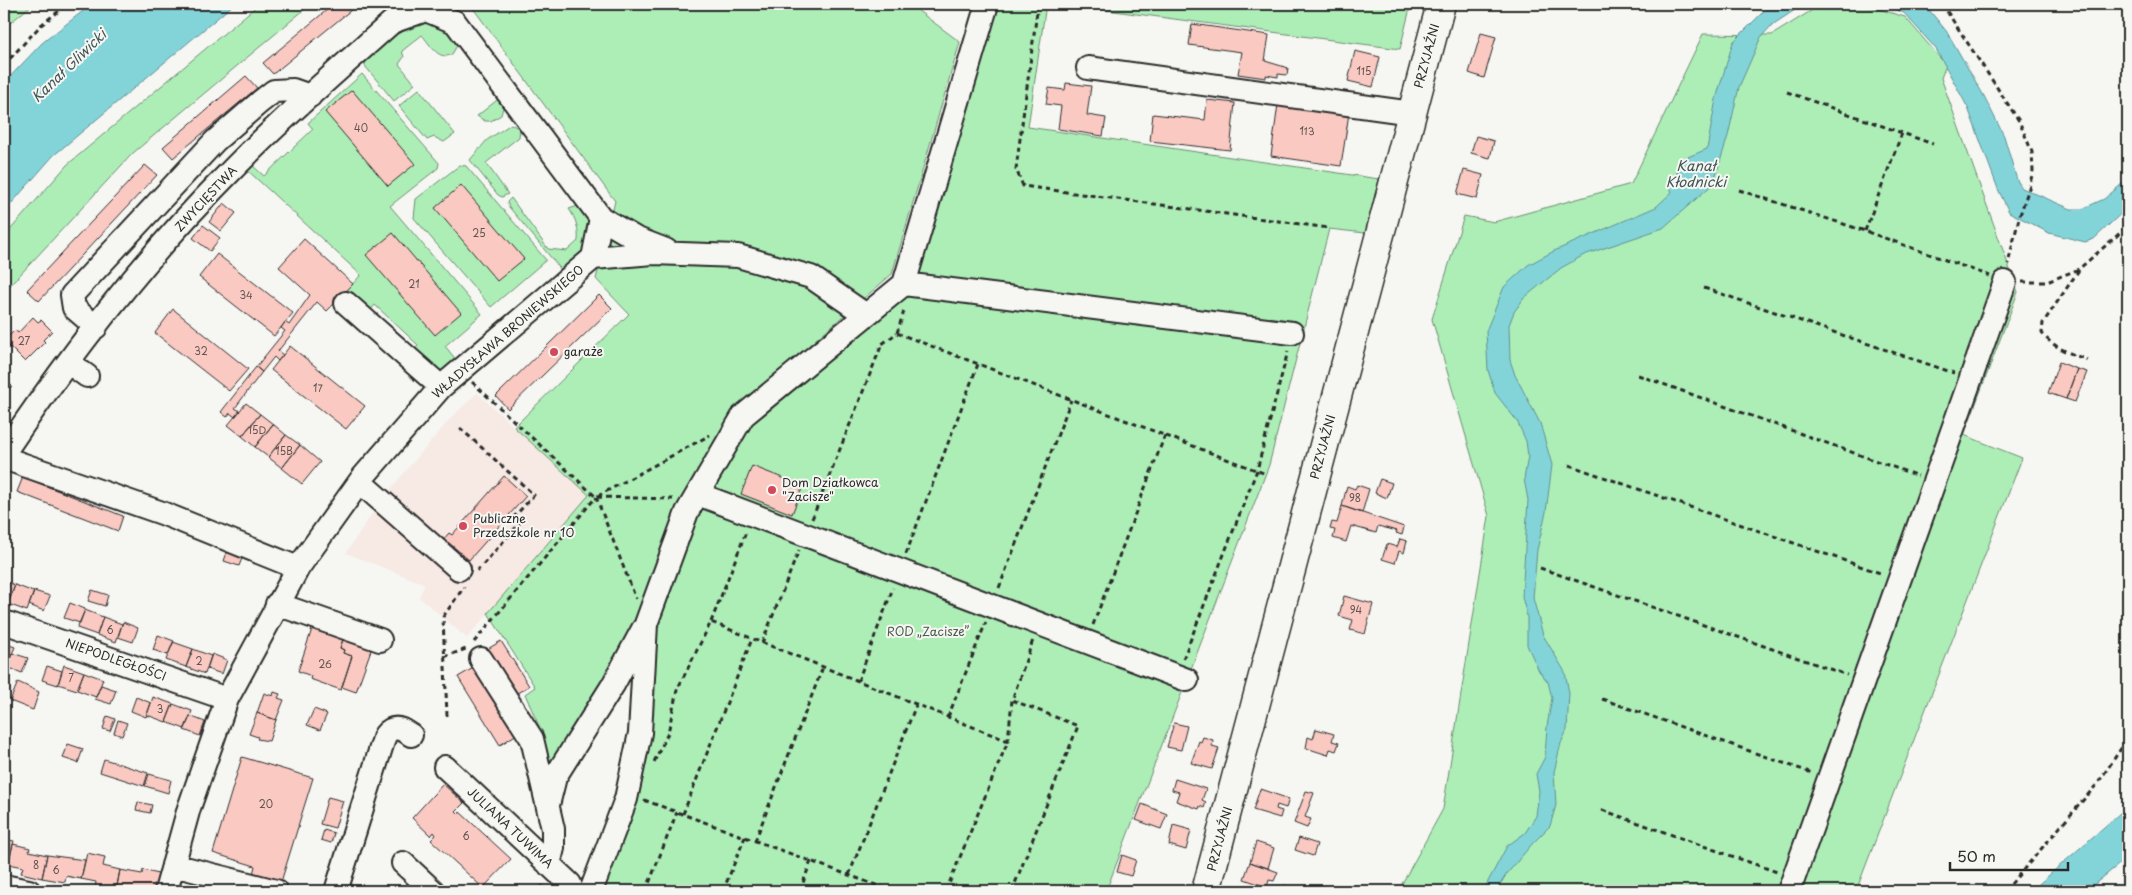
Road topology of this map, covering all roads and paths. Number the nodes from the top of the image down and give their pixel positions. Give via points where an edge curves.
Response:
1 (68, 4) edge
2 (986, 4) edge
3 (1038, 4) edge
4 (1441, 4) edge
5 (1942, 4) edge
6 (4, 65) edge
7 (1088, 68) dead end
8 (1787, 92) dead end
9 (310, 96) junction
10 (1412, 113) junction
11 (1902, 133) junction
12 (1933, 144) dead end
13 (1739, 190) dead end
14 (602, 218) junction
15 (2128, 226) edge
16 (1329, 228) dead end
17 (1865, 231) junction
18 (677, 254) junction
19 (593, 258) junction
20 (2079, 270) junction
21 (2005, 282) junction
22 (908, 285) junction
23 (1704, 288) dead end
24 (346, 303) dead end
25 (866, 315) junction
26 (96, 327) junction
27 (897, 333) junction
28 (1292, 333) joint
29 (2086, 360) dead end
30 (69, 363) junction
31 (978, 364) junction
32 (460, 371) junction
33 (1638, 375) dead end
34 (87, 376) dead end
35 (1971, 379) junction
36 (440, 388) junction
37 (1071, 400) junction
38 (743, 416) junction
39 (460, 428) dead end
40 (1165, 436) junction
41 (4, 453) edge
42 (4, 458) edge
43 (1570, 465) dead end
44 (1257, 470) junction
45 (1266, 474) dead end
46 (360, 482) junction
47 (1935, 482) junction
48 (596, 497) junction
49 (696, 497) junction
50 (753, 515) junction
51 (809, 525) dead end
52 (802, 543) dead end
53 (904, 560) dead end
54 (298, 568) junction
55 (1540, 568) dead end
56 (468, 574) junction
57 (897, 579) dead end
58 (1900, 580) junction
59 (278, 604) junction
60 (992, 606) junction
61 (4, 622) edge
62 (711, 622) junction
63 (646, 624) junction
64 (1039, 624) junction
65 (752, 639) junction
66 (380, 640) dead end
67 (1086, 642) junction
68 (762, 643) junction
69 (444, 657) junction
70 (481, 659) dead end
71 (823, 667) junction
72 (1181, 678) joint
73 (858, 681) junction
74 (1864, 681) junction
75 (228, 699) junction
76 (1602, 699) dead end
77 (1012, 700) junction
78 (916, 705) junction
79 (447, 716) dead end
80 (948, 717) junction
81 (411, 734) dead end
82 (2128, 738) edge
83 (1008, 741) junction
84 (653, 765) dead end
85 (446, 767) dead end
86 (1829, 779) junction
87 (637, 797) dead end
88 (548, 807) junction
89 (1602, 810) dead end
90 (677, 812) junction
91 (683, 814) junction
92 (745, 837) junction
93 (755, 841) junction
94 (811, 861) junction
95 (403, 863) dead end
96 (173, 864) junction
97 (549, 865) junction
98 (849, 875) junction
99 (1791, 884) edge
100 (4, 886) edge
101 (880, 889) edge
102 (29, 891) edge
103 (166, 891) edge
104 (276, 891) edge
105 (336, 891) edge
106 (433, 891) edge
107 (572, 891) edge
108 (591, 891) edge
109 (646, 891) edge
110 (723, 891) edge
111 (800, 891) edge
112 (892, 891) edge
113 (946, 891) edge
114 (1012, 891) edge
115 (1206, 891) edge
116 (2005, 891) edge

1 - 6 path via 41,25
2 - 22 street
3 - 16 path via 1016,169 1023,186
4 - 10 main road, PRZYJAŹNI
5 - 21 path via 2019,121 2032,152 2030,188 2019,218
7 - 10 street
8 - 11 path
9 - 14 street, ZWYCIĘSTWA via 392,22 426,10 455,22
9 - 26 street, ZWYCIĘSTWA via 226,176 150,260
9 - 26 street via 293,90 274,92 260,102 215,141 72,295 74,308
10 - 115 main road, PRZYJAŹNI
11 - 12 path
11 - 17 path
13 - 17 path
14 - 18 street via 635,238
14 - 19 street, WŁADYSŁAWA BRONIEWSKIEGO
15 - 20 path
17 - 21 path
18 - 19 street
18 - 25 street via 738,256 811,277
19 - 32 street, WŁADYSŁAWA BRONIEWSKIEGO
20 - 21 path via 2046,282
20 - 29 path via 2050,310 2042,333 2057,347
21 - 35 street
22 - 25 street
22 - 27 path
22 - 28 street
23 - 35 path
24 - 36 street
25 - 38 street
26 - 30 street, ZWYCIĘSTWA
27 - 31 path
27 - 51 path via 882,344
28 - 44 path
30 - 34 street
30 - 41 street, ZWYCIĘSTWA
31 - 37 path
31 - 53 path
32 - 36 street, WŁADYSŁAWA BRONIEWSKIEGO
32 - 48 path
33 - 47 path
35 - 47 street
36 - 46 street, WŁADYSŁAWA BRONIEWSKIEGO
37 - 40 path
37 - 60 path
38 - 48 path
38 - 49 street
39 - 56 path via 534,494 513,518 519,524
40 - 44 path
40 - 67 path
42 - 54 street via 162,513
43 - 58 path
44 - 45 path
44 - 72 path
46 - 54 street, WŁADYSŁAWA BRONIEWSKIEGO
46 - 56 street
47 - 58 street
48 - 49 path
48 - 63 path
48 - 69 path via 469,647
49 - 50 street
49 - 63 street
50 - 60 street
50 - 62 path
52 - 68 path
54 - 59 street, WŁADYSŁAWA BRONIEWSKIEGO
55 - 74 path
56 - 69 path via 443,617
57 - 73 path
58 - 74 street
59 - 66 street
59 - 75 street, WŁADYSŁAWA BRONIEWSKIEGO
60 - 64 street
60 - 80 path
61 - 75 street, NIEPODLEGŁOŚCI
62 - 65 path
62 - 84 path via 676,690 668,733
63 - 88 street via 613,684 555,776
63 - 108 street via 638,742 626,800
64 - 67 street
64 - 77 path
65 - 68 path
65 - 91 path
67 - 72 street
68 - 71 path
69 - 79 path
70 - 88 street via 532,739
71 - 73 path
71 - 93 path
73 - 78 path
74 - 86 street
75 - 96 street, WŁADYSŁAWA BRONIEWSKIEGO via 189,808
76 - 86 path
77 - 83 path
77 - 114 path via 1078,726
78 - 80 path
78 - 98 path
80 - 83 path
81 - 105 street via 397,728 385,734
82 - 116 path via 2098,782
83 - 113 path
85 - 97 street, JULIANA TUWIMA
86 - 99 street
87 - 90 path
88 - 97 street via 553,829
89 - 99 path
90 - 91 path
90 - 109 path
91 - 92 path
92 - 93 path
92 - 110 path
93 - 94 path
94 - 98 path
94 - 111 path
95 - 106 street
96 - 103 street, WŁADYSŁAWA BRONIEWSKIEGO
96 - 104 street
97 - 107 street, JULIANA TUWIMA via 570,884
98 - 101 path
100 - 102 street
101 - 112 path

